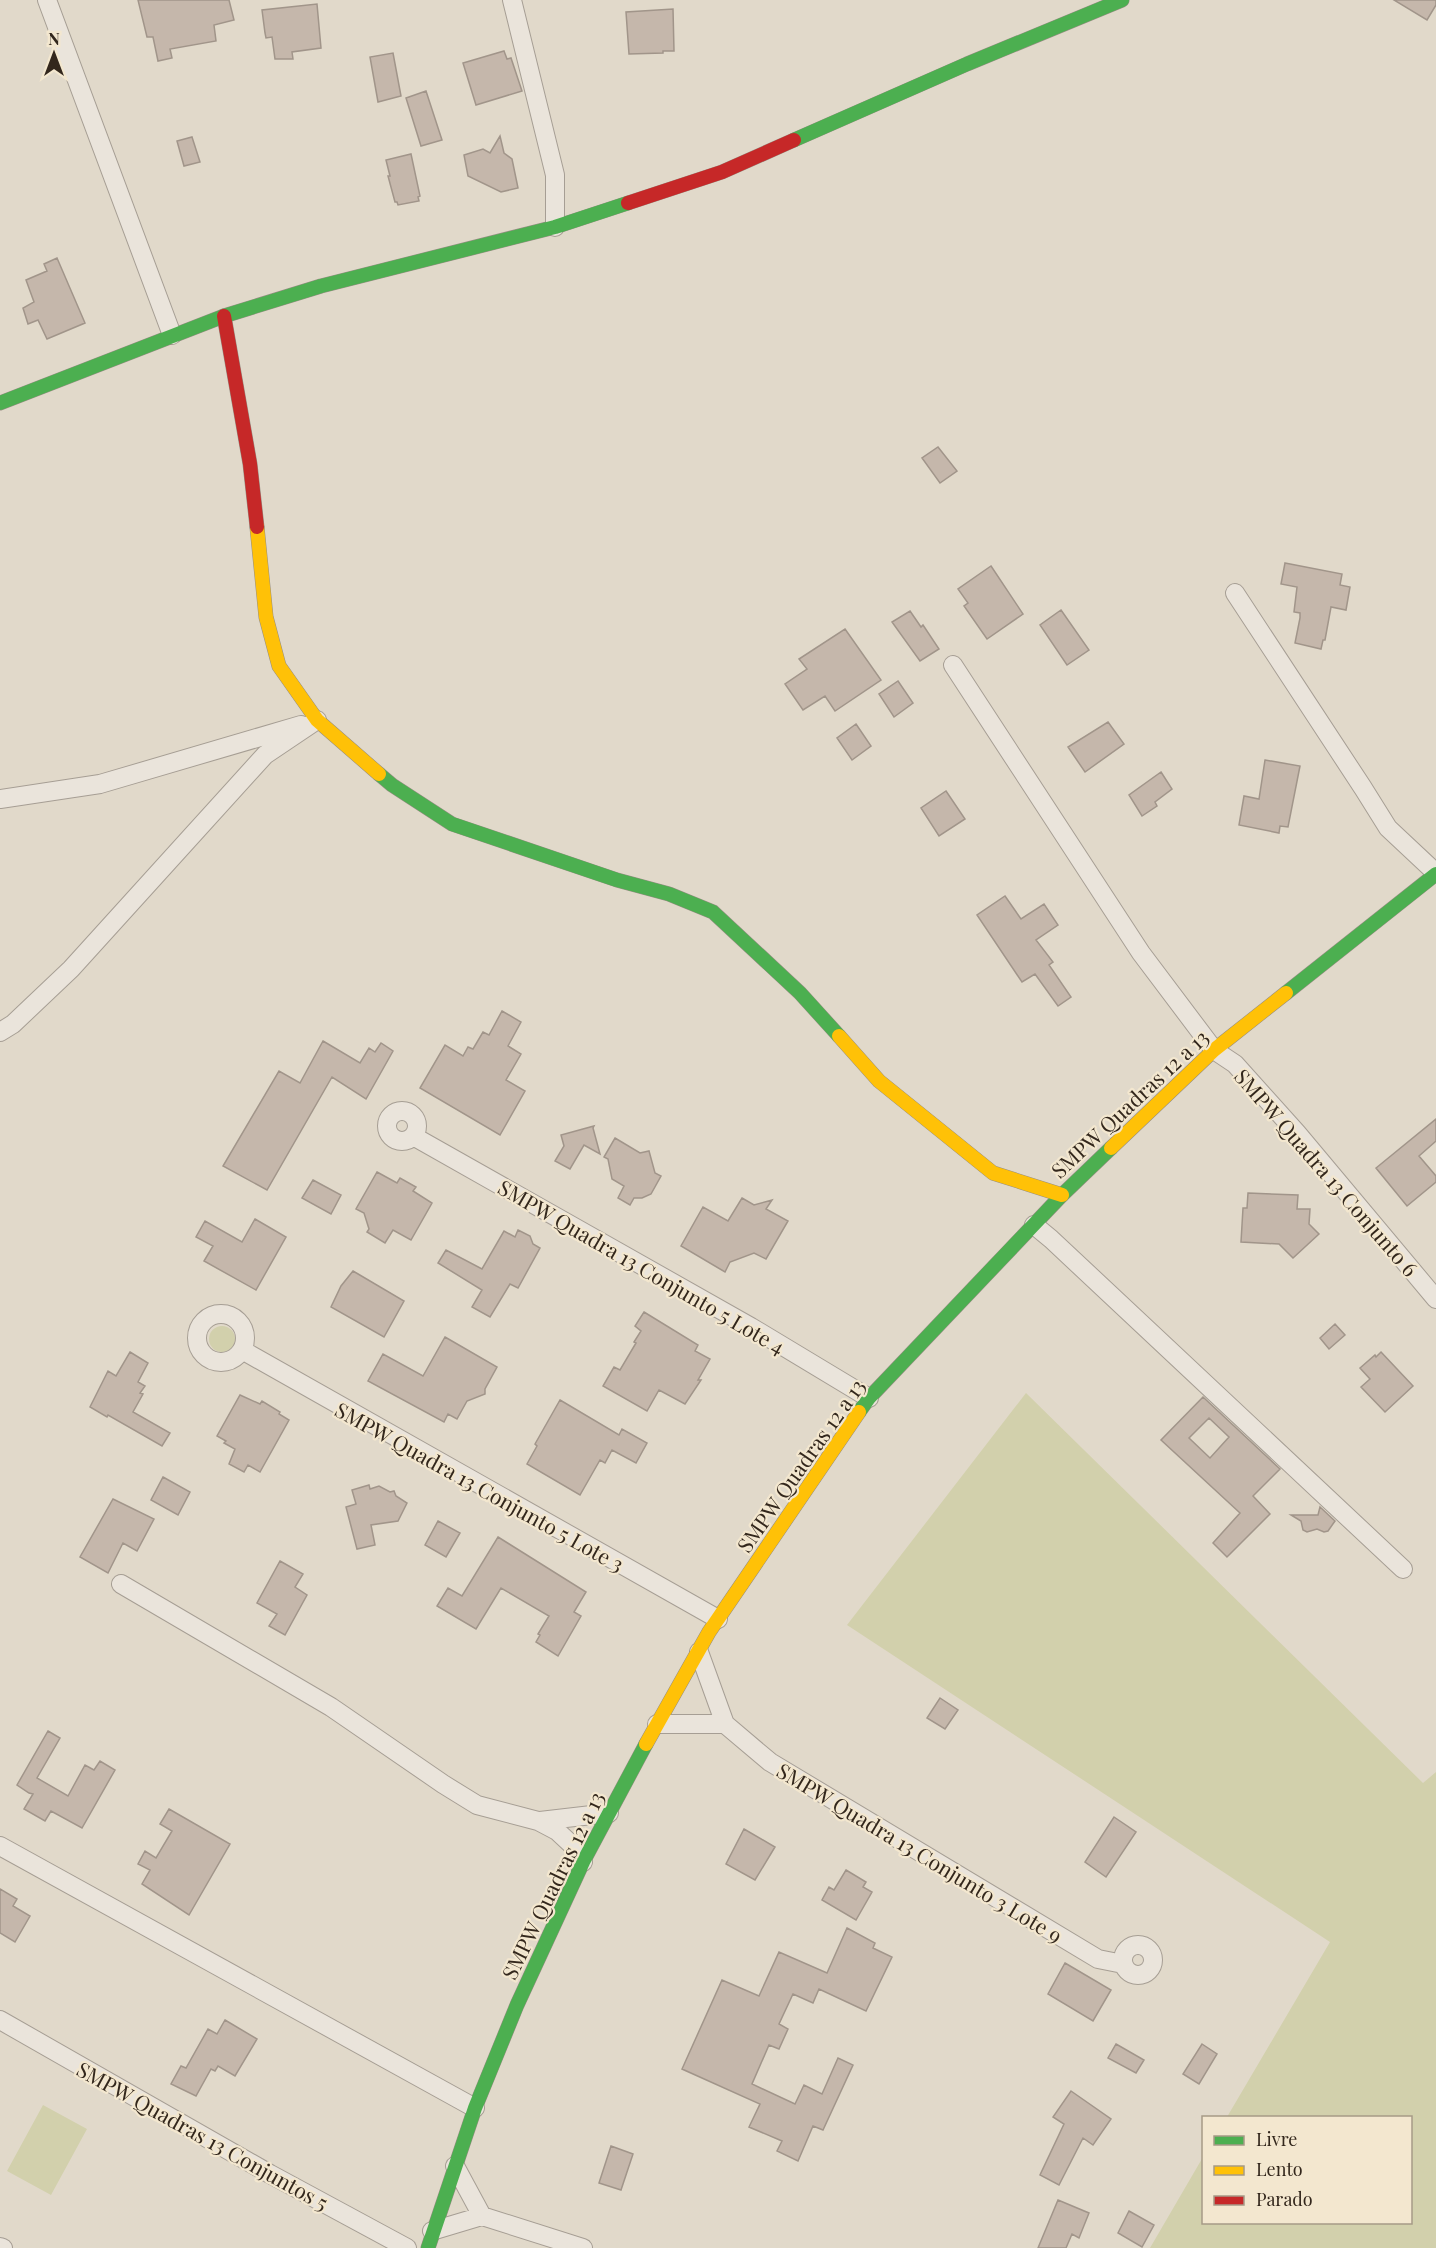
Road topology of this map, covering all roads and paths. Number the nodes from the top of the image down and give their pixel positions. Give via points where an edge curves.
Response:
1 (47, 0) edge
2 (512, 0) edge
3 (1122, 0) edge
4 (555, 227) junction
5 (224, 316) junction
6 (172, 335) junction
7 (0, 404) edge
8 (1235, 593) dead end
9 (952, 665) dead end
10 (317, 720) junction
11 (0, 799) edge
12 (1436, 873) edge
13 (0, 1032) edge
14 (1214, 1050) junction
15 (414, 1136) dead end
16 (1062, 1195) junction
17 (1034, 1225) junction
18 (1436, 1299) edge
19 (242, 1350) dead end
20 (869, 1398) junction
21 (1403, 1569) dead end
22 (121, 1584) dead end
23 (718, 1619) junction
24 (699, 1652) junction
25 (657, 1724) junction
26 (725, 1724) junction
27 (609, 1813) junction
28 (538, 1821) junction
29 (0, 1846) edge
30 (583, 1862) junction
31 (1123, 1964) dead end
32 (0, 2020) edge
33 (475, 2108) junction
34 (455, 2166) junction
35 (482, 2216) junction
36 (430, 2240) edge
37 (407, 2248) edge
38 (583, 2248) edge

1 - 6 street
2 - 4 street via 555,175
3 - 4 street via 722,172
4 - 5 street via 321,286
5 - 6 street
5 - 10 street via 250,464 266,617 279,666
6 - 7 street
8 - 12 street via 1388,828
9 - 14 street, SMPW Quadra 13 Conjunto 6 via 1141,953
10 - 11 street via 100,784
10 - 13 street via 265,755 71,969
10 - 16 street via 392,785 452,824 713,912 800,993 879,1081 993,1173
12 - 14 street, SMPW Quadras 12 a 13
14 - 16 street, SMPW Quadras 12 a 13
14 - 18 street, SMPW Quadra 13 Conjunto 6 via 1235,1064 1297,1133
15 - 20 street, SMPW Quadra 13 Conjunto 5 Lote 4
16 - 17 street, SMPW Quadras 12 a 13
17 - 20 street, SMPW Quadras 12 a 13
17 - 21 street
19 - 23 street, SMPW Quadra 13 Conjunto 5 Lote 3
20 - 23 street, SMPW Quadras 12 a 13
22 - 28 street via 331,1707 477,1805
23 - 24 street, SMPW Quadras 12 a 13
24 - 25 street, SMPW Quadras 12 a 13
24 - 26 street, SMPW Quadra 13 Conjunto 3 Lote 9
25 - 26 street
25 - 27 street, SMPW Quadras 12 a 13
26 - 31 street, SMPW Quadra 13 Conjunto 3 Lote 9 via 770,1762 1098,1959
27 - 28 street
27 - 30 street, SMPW Quadras 12 a 13
28 - 30 street via 573,1845
29 - 33 street
30 - 33 street, SMPW Quadras 12 a 13
32 - 37 street, SMPW Quadras 13 Conjuntos 5
33 - 34 street, SMPW Quadras 12 a 13
34 - 35 street
34 - 36 street, SMPW Quadras 12 a 13
35 - 36 street
35 - 38 street

